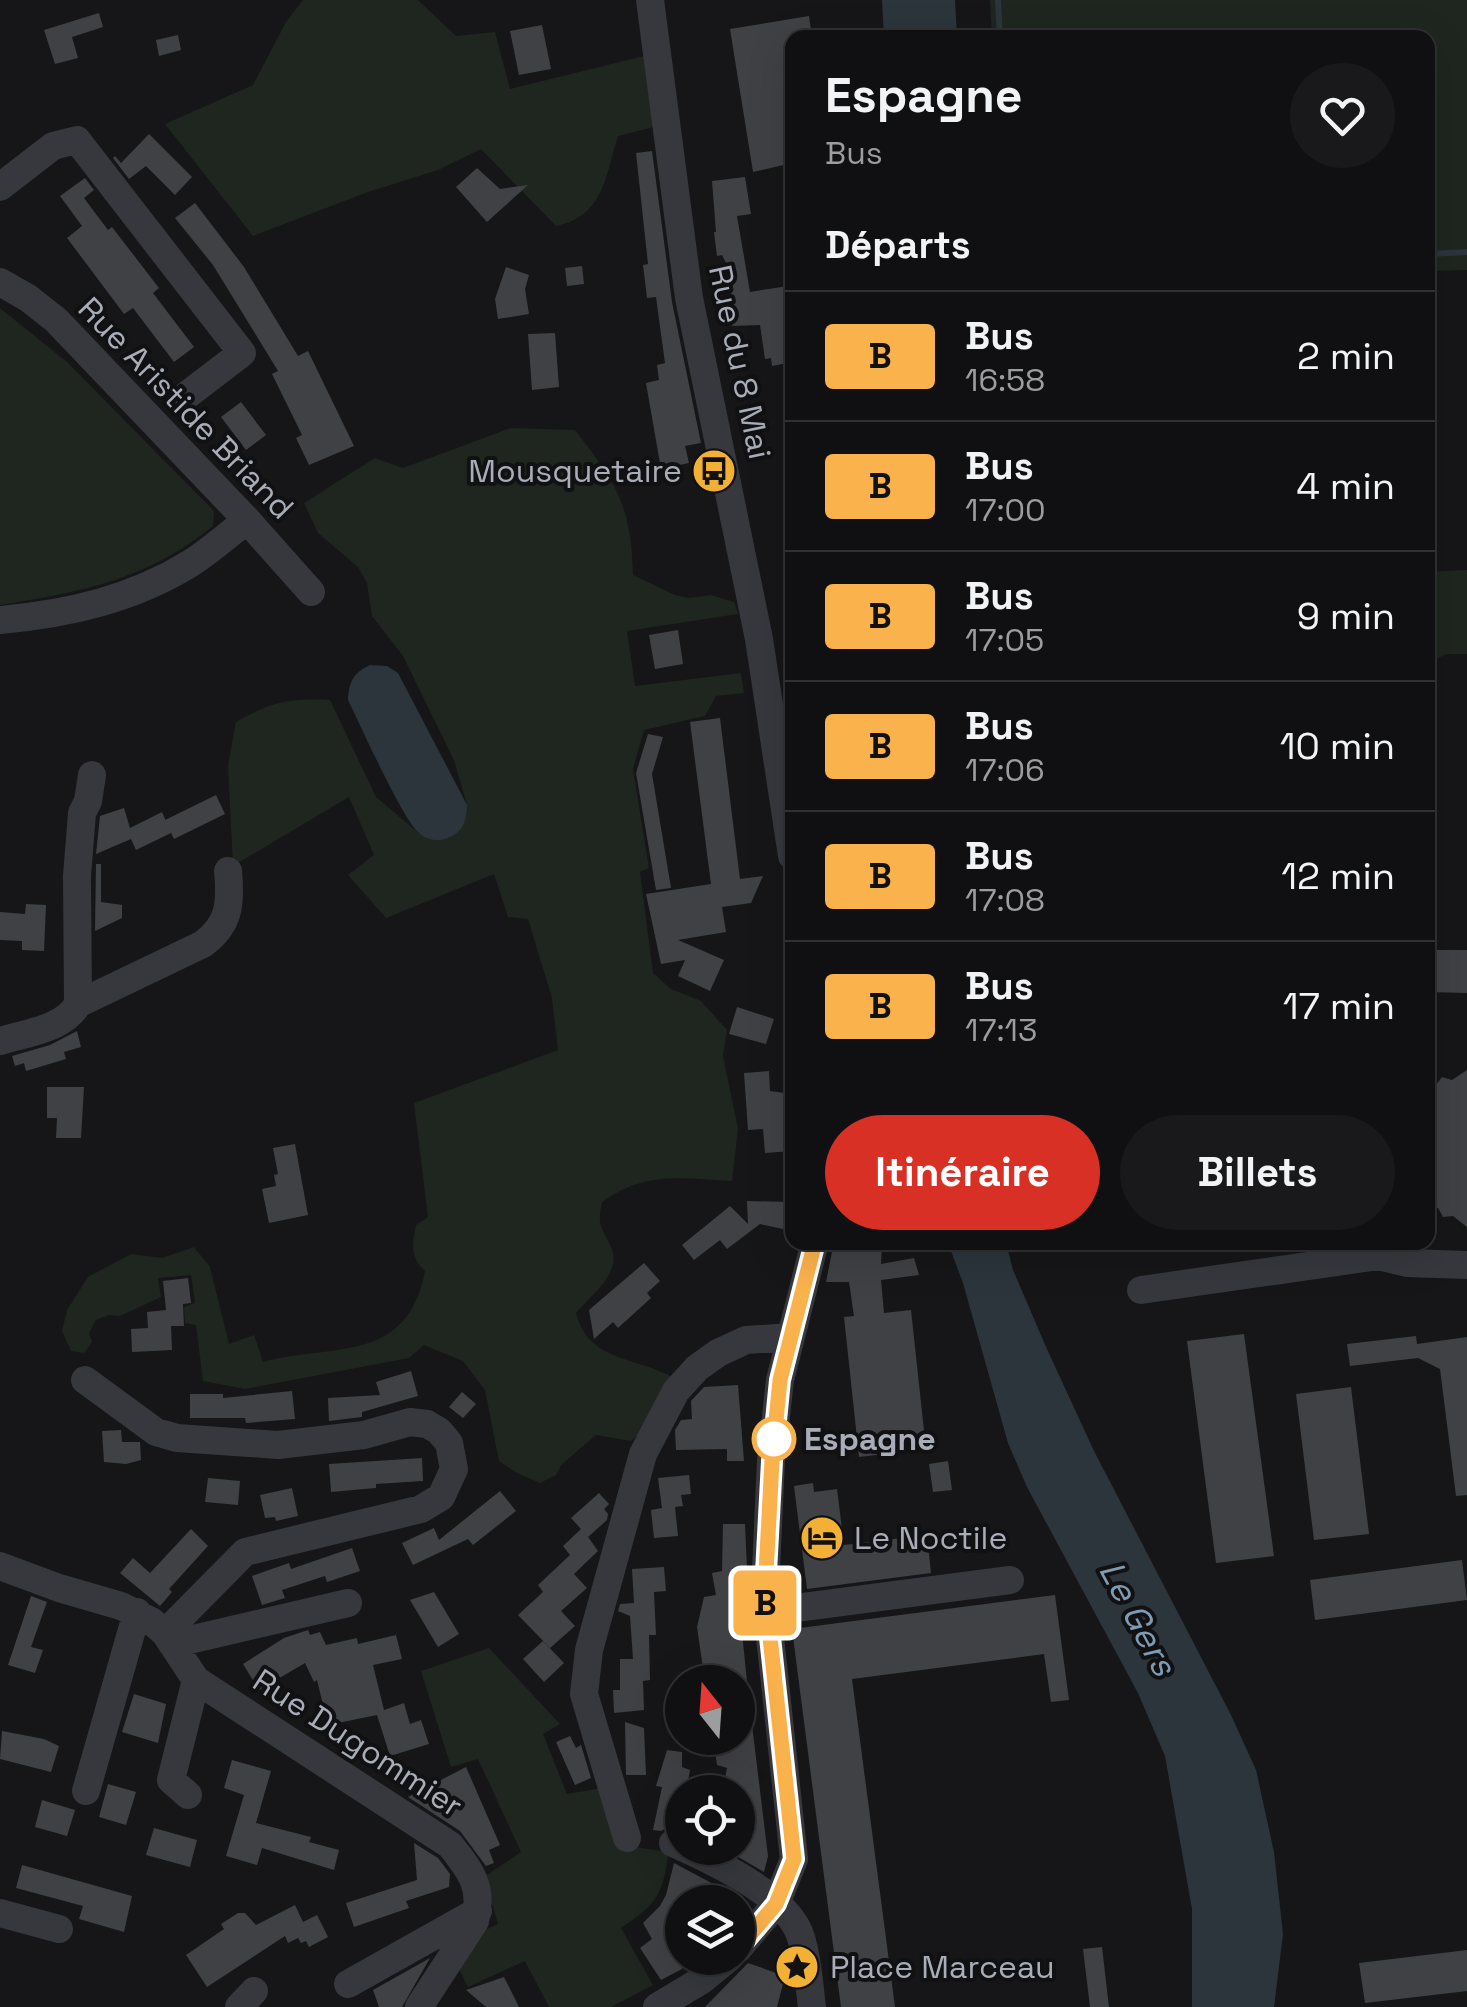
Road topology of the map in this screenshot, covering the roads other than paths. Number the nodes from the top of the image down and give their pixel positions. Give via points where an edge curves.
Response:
1 (650, 0) edge
2 (0, 187) edge
3 (0, 282) edge
4 (188, 396) dead end
5 (247, 520) junction
6 (311, 592) dead end
7 (0, 620) edge
8 (92, 775) dead end
9 (785, 810) edge
10 (228, 871) dead end
11 (78, 1004) junction
12 (0, 1040) edge
13 (813, 1250) edge
14 (1467, 1265) edge
15 (1141, 1290) dead end
16 (792, 1336) junction
17 (84, 1380) dead end
18 (0, 1566) edge
19 (1010, 1580) dead end
20 (348, 1603) dead end
21 (137, 1612) junction
22 (765, 1612) junction
23 (168, 1638) junction
24 (196, 1680) junction
25 (86, 1791) dead end
26 (188, 1795) dead end
27 (627, 1838) dead end
28 (719, 1865) edge
29 (776, 1904) junction
30 (478, 1911) junction
31 (0, 1913) edge
32 (58, 1929) dead end
33 (755, 1929) edge
34 (708, 1975) edge
35 (348, 1984) dead end
36 (419, 2007) edge
37 (656, 2007) edge
38 (812, 2007) edge

1 - 9 street, Rue du 8 Mai via 689,298 759,639
2 - 4 street via 54,146 77,140 242,354
3 - 5 street, Rue Aristide Briand via 56,320
5 - 6 street, Rue Aristide Briand
5 - 7 street via 193,562 142,589 98,605
8 - 11 street via 77,876
10 - 11 street via 228,918 216,934
11 - 12 street via 58,1023
13 - 16 street
14 - 15 street via 1407,1264 1378,1256
16 - 22 street via 774,1434
16 - 27 street via 746,1340 697,1368 676,1391 643,1454 589,1650 584,1694
17 - 23 street via 156,1432 178,1438 278,1445 410,1422 439,1431 453,1455 454,1469 440,1497 421,1509 245,1552
18 - 21 street, Rue Dugommier
19 - 22 street
20 - 23 street
21 - 23 street, Rue Dugommier
21 - 25 street
22 - 29 street via 794,1859
23 - 24 street, Rue Dugommier
24 - 26 street via 172,1780
24 - 30 street, Rue Dugommier via 450,1845 474,1874
28 - 29 street
29 - 33 street
29 - 38 street via 801,1935
30 - 35 street
30 - 36 street
31 - 32 street
34 - 37 street

